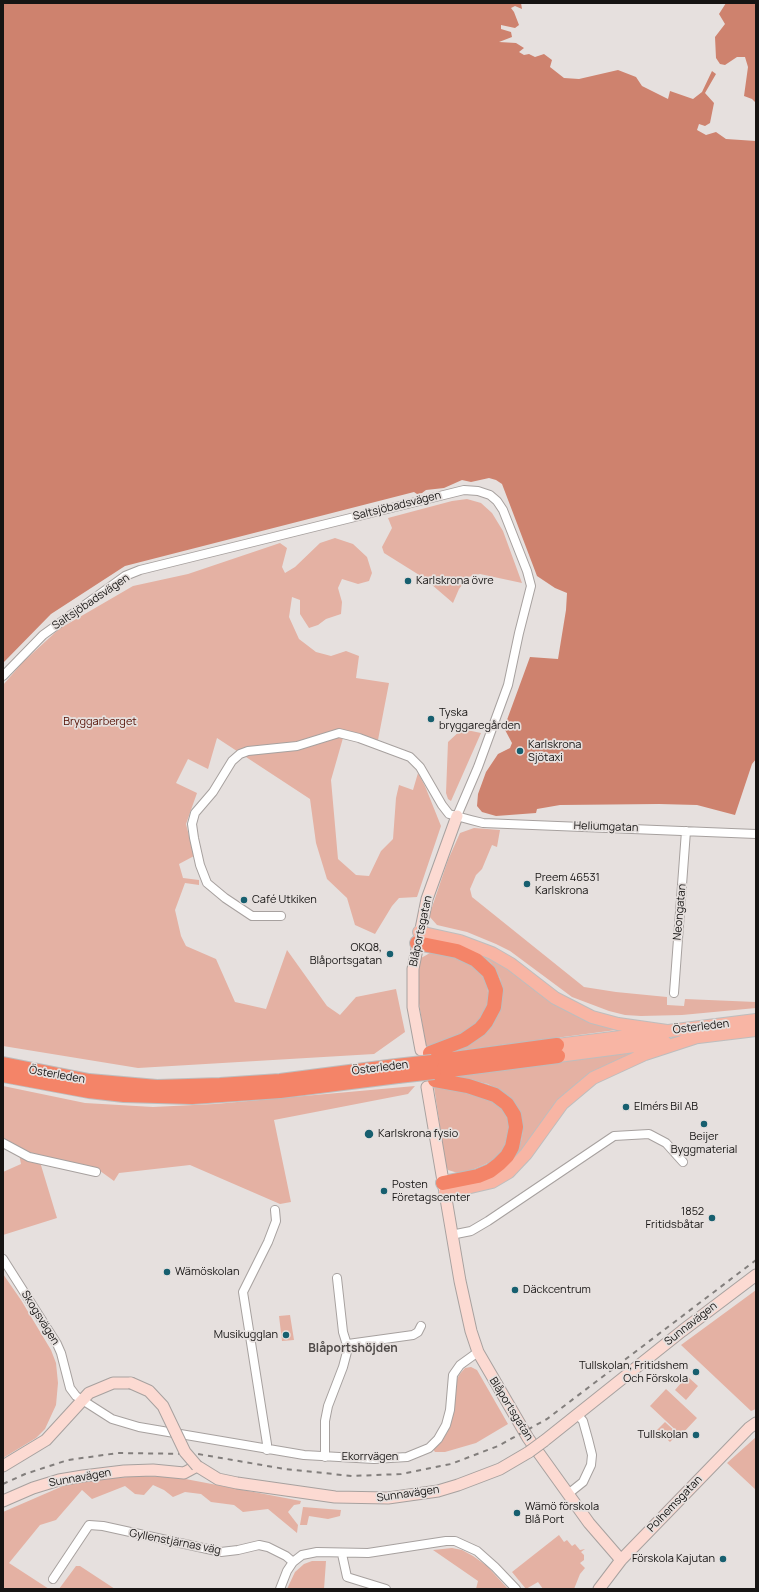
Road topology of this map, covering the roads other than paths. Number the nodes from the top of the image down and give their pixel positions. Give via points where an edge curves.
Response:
1 (3, 676) edge
2 (457, 816) junction
3 (686, 831) junction
4 (756, 834) edge
5 (281, 916) dead end
6 (418, 938) junction
7 (674, 993) dead end
8 (756, 1020) edge
9 (756, 1030) edge
10 (667, 1031) junction
11 (697, 1038) junction
12 (558, 1050) junction
13 (3, 1064) edge
14 (430, 1067) junction
15 (399, 1070) junction
16 (3, 1075) edge
17 (3, 1143) edge
18 (683, 1162) dead end
19 (96, 1172) dead end
20 (444, 1188) junction
21 (275, 1210) dead end
22 (451, 1235) junction
23 (3, 1259) edge
24 (756, 1275) edge
25 (337, 1278) dead end
26 (421, 1326) dead end
27 (348, 1344) junction
28 (478, 1352) junction
29 (81, 1400) junction
30 (578, 1414) junction
31 (756, 1423) edge
32 (267, 1450) junction
33 (325, 1457) junction
34 (3, 1466) edge
35 (197, 1466) junction
36 (568, 1494) junction
37 (3, 1501) edge
38 (342, 1554) junction
39 (621, 1560) junction
40 (293, 1562) junction
41 (54, 1579) dead end
42 (280, 1589) edge
43 (386, 1589) edge
44 (516, 1589) edge
45 (599, 1589) edge

1 - 2 street, Saltsjöbadsvägen via 43,635 125,576 140,570 464,490 478,490 490,495 503,510 531,586 508,685
2 - 3 street, Heliumgatan via 484,823
2 - 5 street via 449,814 444,808 422,770 410,757 359,738 339,733 297,746 240,754 232,761 213,792 195,812 192,824 200,865 208,883 252,916
2 - 6 street, Blåportsgatan via 427,899
3 - 4 street, Heliumgatan
3 - 7 street, Neongatan
6 - 10 main road via 460,941 487,950 511,964 555,998 592,1017 618,1024
6 - 14 street, Blåportsgatan via 412,969 413,1007
6 - 14 highway via 476,960 489,972 496,990 494,1007 486,1022
8 - 10 main road, Österleden
9 - 11 main road, Österleden
10 - 12 main road, Österleden
11 - 12 main road, Österleden
11 - 20 main road via 645,1054 593,1078 562,1104 526,1154 509,1172 492,1182
12 - 14 highway, Österleden
13 - 15 highway, Österleden via 89,1081 157,1086 220,1085 280,1081 382,1068
14 - 15 highway, Österleden, bridge
14 - 15 highway
14 - 20 street, Blåportsgatan
14 - 20 highway via 468,1086 495,1095 507,1104 514,1116 516,1127 512,1147 499,1164 490,1171
15 - 16 highway, Österleden via 280,1091 192,1097 89,1091
17 - 19 street via 29,1157
18 - 22 street via 666,1143 649,1134 614,1136 488,1221 471,1230
20 - 22 street, Blåportsgatan
21 - 32 street via 276,1221 268,1242 243,1292
22 - 28 street, Blåportsgatan via 465,1309
23 - 29 street, Skogsvägen via 57,1344 70,1388
24 - 30 street, Sunnavägen
25 - 27 street via 343,1332
26 - 27 street via 413,1335
27 - 33 street via 343,1367 328,1406 325,1421
28 - 33 street, Ekorrvägen via 456,1370 446,1425 429,1448 415,1455 401,1457
28 - 36 street, Blåportsgatan via 512,1413
29 - 32 street, Ekorrvägen via 125,1424
29 - 34 street via 50,1436
29 - 35 street, bridge via 106,1385 120,1382 132,1383 149,1391 163,1406 185,1452
30 - 35 street, Sunnavägen, bridge via 544,1442 500,1468 458,1485 420,1494 373,1499 319,1495 218,1479
30 - 36 street via 583,1421 592,1454 591,1465 583,1482
31 - 39 street, Polhemsgatan
32 - 33 street, Ekorrvägen
35 - 37 street, Sunnavägen via 184,1473 153,1470 83,1476 33,1488
36 - 39 street, Blåportsgatan via 599,1536
38 - 40 street via 317,1552 302,1555
38 - 43 street via 347,1577
38 - 44 street via 455,1542 477,1551
39 - 45 street, Polhemsgatan
40 - 41 street, Gyllenstjärnas väg via 286,1556 259,1545 221,1552 89,1525
40 - 42 street

